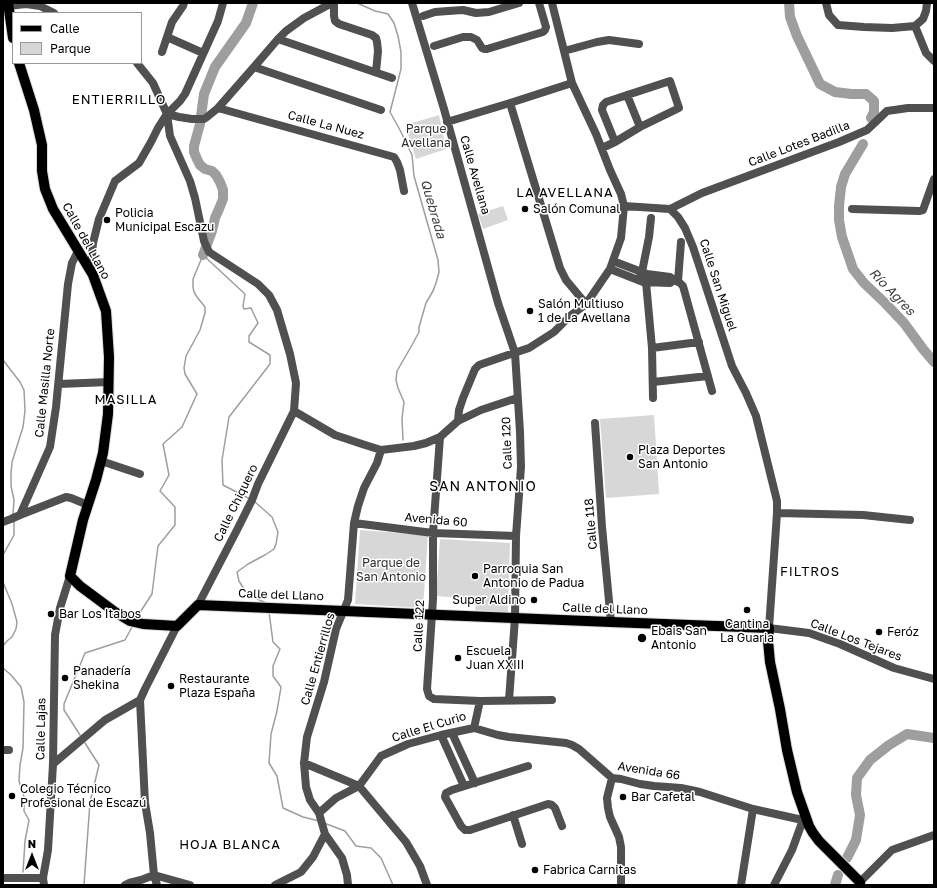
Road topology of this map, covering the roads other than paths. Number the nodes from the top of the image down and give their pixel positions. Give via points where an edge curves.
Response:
1 (184, 3) edge
2 (223, 3) edge
3 (333, 3) edge
4 (412, 3) edge
5 (519, 3) edge
6 (539, 3) edge
7 (552, 3) edge
8 (826, 3) edge
9 (927, 3) edge
10 (8, 5) edge
11 (52, 12) edge
12 (424, 16) dead end
13 (915, 26) junction
14 (12, 31) edge
15 (167, 37) junction
16 (278, 39) junction
17 (639, 44) dead end
18 (434, 46) dead end
19 (162, 52) dead end
20 (564, 52) junction
21 (203, 53) junction
22 (934, 61) edge
23 (19, 64) edge
24 (138, 64) edge
25 (254, 67) junction
26 (376, 72) junction
27 (392, 78) dead end
28 (572, 83) junction
29 (627, 95) junction
30 (510, 103) junction
31 (218, 108) junction
32 (934, 108) edge
33 (381, 110) dead end
34 (167, 114) junction
35 (447, 122) junction
36 (640, 127) junction
37 (614, 139) junction
38 (600, 145) junction
39 (934, 179) edge
40 (404, 191) dead end
41 (624, 206) junction
42 (670, 209) junction
43 (852, 209) dead end
44 (651, 218) dead end
45 (681, 242) dead end
46 (78, 250) junction
47 (612, 265) junction
48 (92, 275) junction
49 (644, 277) junction
50 (676, 281) junction
51 (586, 304) junction
52 (699, 342) junction
53 (652, 348) junction
54 (515, 353) junction
55 (708, 376) junction
56 (109, 382) junction
57 (653, 382) junction
58 (59, 384) junction
59 (712, 391) dead end
60 (517, 398) junction
61 (653, 398) dead end
62 (294, 411) junction
63 (458, 421) junction
64 (595, 423) dead end
65 (440, 437) junction
66 (381, 450) junction
67 (101, 461) junction
68 (140, 474) dead end
69 (88, 504) junction
70 (777, 513) junction
71 (20, 515) junction
72 (910, 520) dead end
73 (3, 522) edge
74 (354, 523) junction
75 (433, 533) junction
76 (516, 536) junction
77 (70, 576) junction
78 (198, 605) junction
79 (344, 610) junction
80 (432, 614) junction
81 (515, 618) junction
82 (611, 622) junction
83 (177, 626) junction
84 (769, 628) junction
85 (934, 679) edge
86 (140, 700) junction
87 (509, 700) junction
88 (552, 700) dead end
89 (480, 701) junction
90 (474, 728) junction
91 (452, 733) junction
92 (440, 735) junction
93 (304, 763) junction
94 (53, 764) junction
95 (528, 766) dead end
96 (612, 778) junction
97 (474, 783) junction
98 (358, 786) junction
99 (464, 786) junction
100 (753, 809) junction
101 (513, 815) junction
102 (320, 816) junction
103 (805, 820) junction
104 (562, 826) dead end
105 (325, 832) junction
106 (934, 835) edge
107 (522, 844) dead end
108 (154, 875) junction
109 (3, 878) edge
110 (44, 882) edge
111 (860, 884) edge
112 (125, 885) edge
113 (157, 885) edge
114 (190, 885) edge
115 (275, 885) edge
116 (348, 885) edge
117 (427, 885) edge
118 (621, 885) edge
119 (742, 885) edge
120 (774, 885) edge

1 - 15 street via 172,22
2 - 21 street via 218,21
3 - 16 street via 304,18
3 - 26 street via 335,21 376,38
4 - 35 street, Calle Avellana
5 - 12 street via 489,12 448,10
6 - 18 street via 546,27 543,32 488,49 482,48 477,40 471,37
7 - 20 street
8 - 13 street via 829,15 838,25 892,28
9 - 13 street via 923,20
10 - 11 street via 40,6
10 - 14 main road
13 - 22 street via 926,53
15 - 19 street
15 - 21 street
16 - 25 street
16 - 26 street
17 - 20 street via 609,40
20 - 28 street
21 - 34 street via 185,94
23 - 46 main road, Calle del Llano via 42,145 45,189 53,209
24 - 34 street via 153,83
25 - 31 street
25 - 33 street
26 - 27 street
28 - 30 street
28 - 38 street
29 - 36 street
29 - 36 street via 670,81 679,108
29 - 37 street via 603,105 602,110
30 - 35 street
30 - 51 street via 560,268 566,280
31 - 34 street via 204,119 179,118
31 - 40 street, Calle La Nuez via 394,157 400,170
32 - 42 street, Calle Lotes Badilla via 887,111 867,130 702,193
34 - 48 street via 139,163 115,181 99,219 93,243
34 - 62 street via 170,136 196,198 208,252 258,284 277,310 296,383
35 - 54 street, Calle Avellana via 498,303
36 - 37 street
37 - 38 street
38 - 41 street via 622,194
39 - 43 street via 923,210
41 - 42 street
41 - 47 street via 621,238
42 - 70 street, Calle San Miguel via 685,228 693,247 732,366 756,416 773,484
44 - 49 street
45 - 50 street
46 - 48 main road, Calle del Llano
46 - 58 street, Calle Masilla Norte via 72,263 68,284
47 - 49 street
47 - 51 street
48 - 56 main road, Calle del Llano via 106,311
49 - 50 street via 670,283
49 - 53 street
50 - 52 street via 683,286
51 - 54 street via 554,332 529,348
52 - 53 street
52 - 55 street
53 - 57 street
54 - 60 street, Calle 120
54 - 63 street via 476,369 462,398
55 - 57 street
55 - 59 street
56 - 58 street
56 - 67 main road, Calle del Llano via 108,414
57 - 61 street
58 - 71 street, Calle Masilla Norte via 50,447
60 - 63 street
60 - 76 street, Calle 120 via 521,467
62 - 66 street via 335,435
62 - 78 street, Calle Chiquero via 242,521
63 - 65 street
64 - 82 street, Calle 118
65 - 66 street via 414,446
65 - 75 street, Calle 122
66 - 74 street, Calle Entierrillos via 364,488
67 - 68 street
67 - 69 main road, Calle del Llano
69 - 71 street via 66,497
69 - 77 main road, Calle del Llano
70 - 72 street via 863,515
70 - 84 street, Calle San Miguel
71 - 73 street
74 - 75 street, Avenida 60
74 - 79 street, Calle Entierrillos via 348,600
75 - 76 street, Avenida 60
75 - 80 street, Calle 122
76 - 81 street, Calle 120
77 - 83 main road via 130,621
77 - 94 street, Calle Lajas via 55,635
78 - 79 main road, Calle del Llano
78 - 83 main road
79 - 80 main road, Calle del Llano
79 - 93 street, Calle Entierrillos via 336,629 324,682 307,737
80 - 81 main road, Calle del Llano
80 - 89 street, Calle 122 via 427,689 429,696 434,699
81 - 82 main road, Calle del Llano
81 - 87 street, Calle 120
82 - 84 main road, Calle del Llano
83 - 86 street
84 - 85 street, Calle Los Tejares via 809,633 894,668
84 - 103 main road via 770,662 787,750
86 - 94 street via 105,720
86 - 108 street via 145,803
87 - 88 street
87 - 89 street
89 - 90 street, Calle El Curio
90 - 91 street, Calle El Curio
90 - 96 street, Avenida 66 via 503,736 572,745
91 - 92 street, Calle El Curio
91 - 97 street
92 - 98 street, Calle El Curio via 408,744 381,756
92 - 99 street
93 - 98 street
93 - 102 street, Calle Entierrillos via 306,788
94 - 110 street, Calle Lajas
95 - 97 street
96 - 100 street, Avenida 66 via 700,792
96 - 118 street via 607,798 610,817 621,847
97 - 99 street
98 - 102 street via 336,798
98 - 117 street via 406,842 420,866
99 - 101 street via 446,793 445,796 465,830
100 - 103 street, Avenida 66
100 - 119 street
101 - 104 street via 548,804 555,808
101 - 107 street
102 - 105 street, Calle Entierrillos
103 - 111 main road via 813,833 852,872
103 - 120 street
105 - 115 street via 313,857 301,872
105 - 116 street, Calle Entierrillos via 342,858
106 - 111 street via 892,850
108 - 112 street
108 - 113 street
108 - 114 street
109 - 110 street

